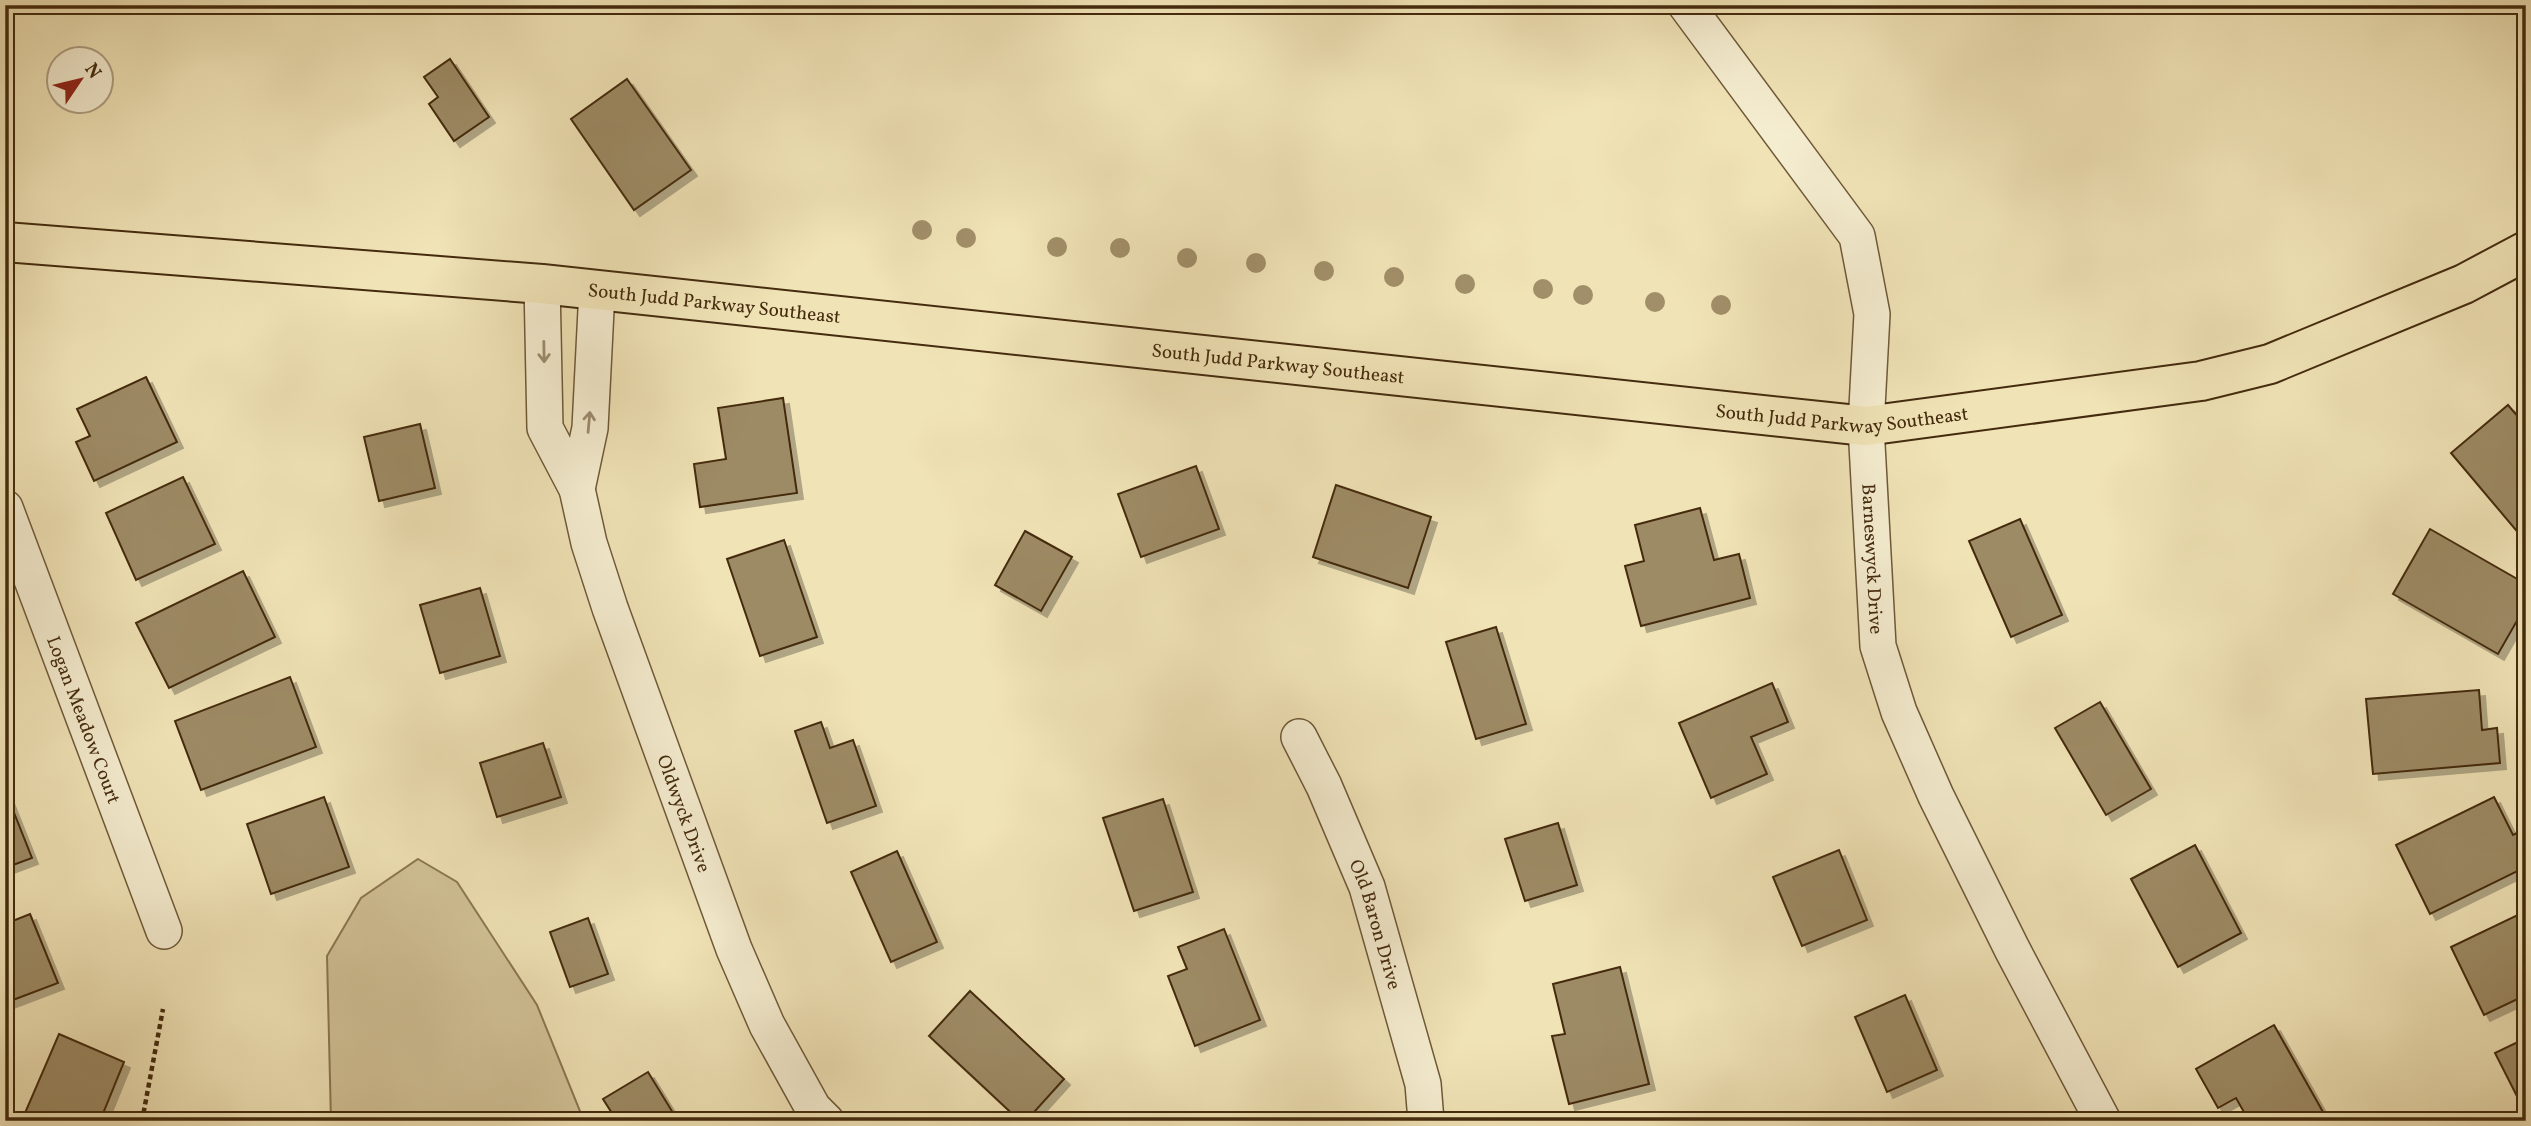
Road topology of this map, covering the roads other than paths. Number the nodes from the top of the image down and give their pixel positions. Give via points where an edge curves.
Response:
1 (1686, 5) edge
2 (5, 242) edge
3 (2526, 251) edge
4 (542, 284) junction
5 (597, 290) junction
6 (1866, 426) junction
7 (577, 489) junction
8 (5, 508) edge
9 (1300, 737) dead end
10 (164, 931) dead end
11 (826, 1121) edge
12 (1426, 1121) edge
13 (2103, 1121) edge

1 - 6 street, Barneswyck Drive via 1857,236 1872,314
2 - 4 highway, South Judd Parkway Southeast
3 - 6 highway, South Judd Parkway Southeast via 2464,284 2270,364 2201,381
4 - 5 highway, South Judd Parkway Southeast
4 -> 7 street, Oldwyck Drive via 545,428
5 - 6 highway, South Judd Parkway Southeast
7 -> 5 street, Oldwyck Drive via 590,428
6 - 13 street, Barneswyck Drive via 1878,646 1899,712 2006,937
7 - 11 street, Oldwyck Drive via 610,608 734,949 767,1025 813,1108
8 - 10 street, Logan Meadow Court
9 - 12 street, Old Baron Drive via 1367,887 1423,1084

